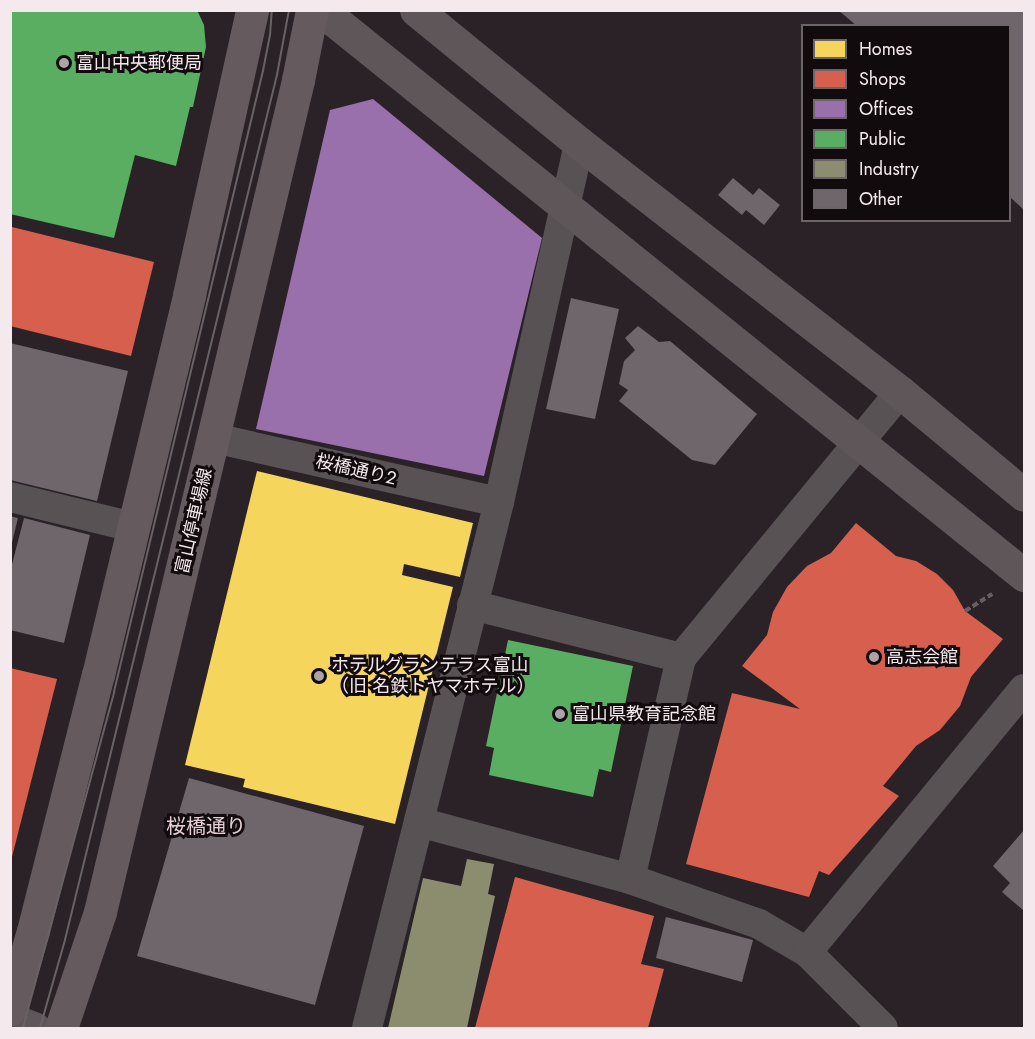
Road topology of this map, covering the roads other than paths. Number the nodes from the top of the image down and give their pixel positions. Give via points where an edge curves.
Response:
1 (252, 10) edge
2 (312, 10) edge
3 (321, 10) edge
4 (416, 10) edge
5 (579, 143) junction
6 (566, 207) junction
7 (900, 392) junction
8 (214, 438) junction
9 (857, 443) junction
10 (1024, 495) edge
11 (10, 497) edge
12 (499, 502) junction
13 (134, 527) junction
14 (1012, 582) edge
15 (471, 605) junction
16 (681, 658) junction
17 (1024, 689) edge
18 (419, 822) junction
19 (630, 879) junction
20 (807, 952) junction
21 (10, 1009) edge
22 (10, 1018) edge
23 (34, 1029) edge
24 (61, 1029) edge
25 (368, 1029) edge
26 (883, 1029) edge

1 - 13 main road
2 - 8 main road, 富山停車場線
3 - 6 street
4 - 5 street
5 - 6 street
5 - 7 street
6 - 9 street
6 - 12 street
7 - 9 street
7 - 10 street
8 - 12 street, 桜橋通り2
8 - 24 main road, 富山停車場線 via 100,912
9 - 14 street
9 - 16 street
11 - 13 street
12 - 15 street
13 - 21 main road via 36,920
15 - 16 street
15 - 18 street
16 - 19 street
17 - 20 street
18 - 19 street
18 - 25 street
19 - 20 street via 759,924
20 - 26 street
22 - 23 street

